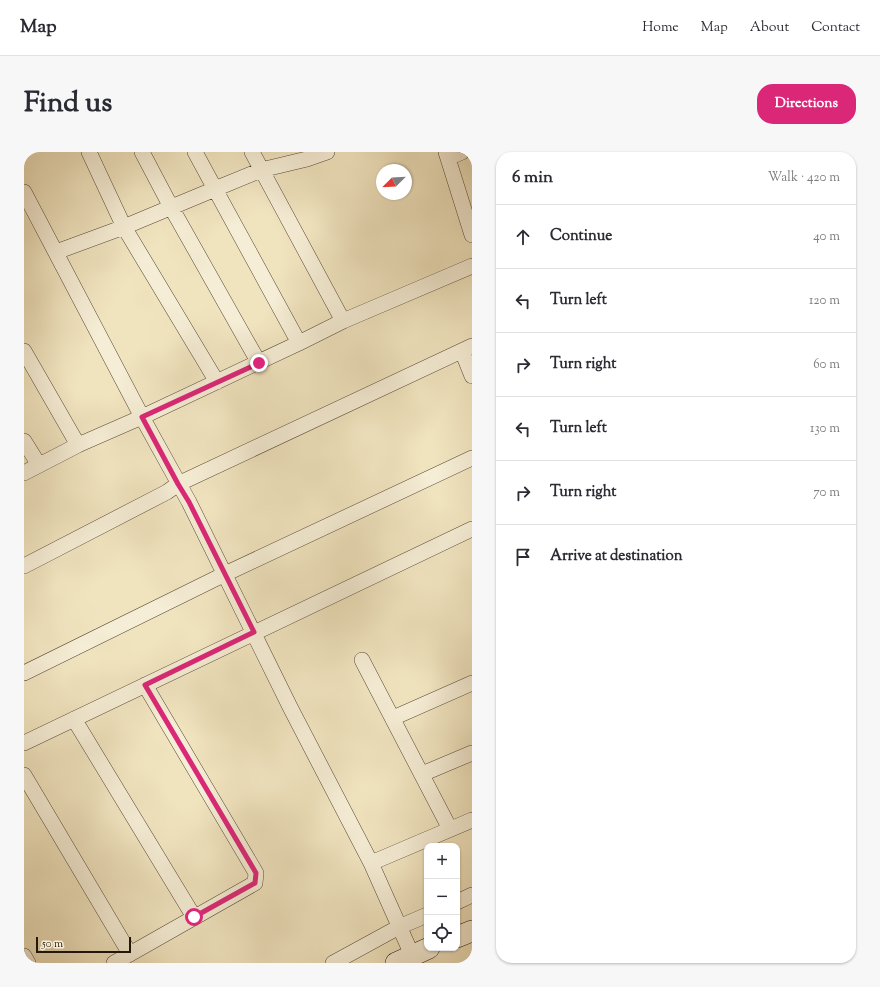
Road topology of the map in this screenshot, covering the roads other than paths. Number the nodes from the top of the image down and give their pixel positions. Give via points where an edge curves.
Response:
1 (89, 152) edge
2 (142, 152) edge
3 (195, 152) edge
4 (252, 152) edge
5 (327, 152) edge
6 (462, 152) edge
7 (305, 155) edge
8 (447, 155) edge
9 (261, 170) junction
10 (215, 190) junction
11 (24, 192) edge
12 (171, 208) junction
13 (124, 227) junction
14 (472, 235) edge
15 (56, 252) junction
16 (472, 266) edge
17 (343, 322) junction
18 (299, 343) junction
19 (467, 348) edge
20 (24, 351) edge
21 (259, 363) junction
22 (472, 376) edge
23 (217, 382) junction
24 (142, 417) junction
25 (24, 440) edge
26 (78, 445) junction
27 (472, 458) edge
28 (39, 465) junction
29 (24, 473) edge
30 (178, 484) junction
31 (472, 529) edge
32 (24, 566) edge
33 (225, 574) junction
34 (254, 632) junction
35 (362, 660) dead end
36 (24, 673) edge
37 (472, 683) edge
38 (145, 685) junction
39 (393, 718) junction
40 (74, 719) junction
41 (24, 743) edge
42 (472, 753) edge
43 (422, 774) junction
44 (24, 775) edge
45 (472, 820) edge
46 (450, 829) junction
47 (371, 863) junction
48 (472, 895) edge
49 (460, 901) edge
50 (424, 916) edge
51 (194, 917) junction
52 (399, 927) junction
53 (130, 954) junction
54 (413, 955) edge
55 (24, 956) edge
56 (28, 963) edge
57 (114, 963) edge
58 (333, 963) edge

1 - 13 street
2 - 12 street
3 - 10 street
4 - 9 street
5 - 7 street
6 - 8 street
7 - 9 street
8 - 14 street
9 - 10 street
9 - 17 street
10 - 12 street
10 - 18 street
11 - 15 street
12 - 13 street
12 - 21 street
13 - 15 street
13 - 23 street
15 - 24 street
16 - 17 street
17 - 18 street
18 - 21 street
19 - 22 street
19 - 30 street
20 - 26 street
21 - 23 street
23 - 24 street
24 - 26 street
24 - 30 street
25 - 28 street
26 - 28 street
27 - 33 street
28 - 29 street
30 - 32 street
30 - 33 street
31 - 34 street
33 - 34 street
33 - 36 street
34 - 38 street
34 - 47 street
35 - 39 street
37 - 39 street
38 - 40 street
38 - 51 street via 256,873 255,883
39 - 43 street
40 - 41 street
40 - 51 street
42 - 43 street
43 - 46 street
44 - 53 street
45 - 46 street
46 - 47 street
47 - 52 street
48 - 49 street
50 - 52 street
51 - 53 street
52 - 54 street
52 - 58 street
53 - 57 street
55 - 56 street

